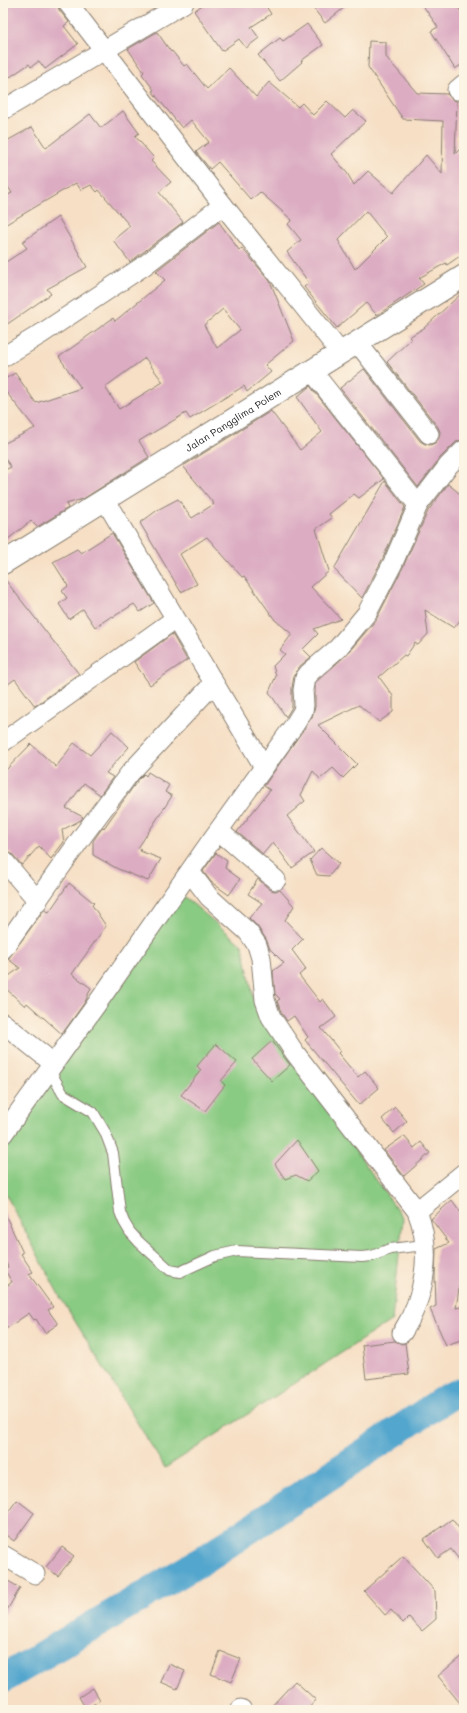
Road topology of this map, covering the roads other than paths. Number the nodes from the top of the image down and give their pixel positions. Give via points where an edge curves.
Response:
1 (68, 3) edge
2 (184, 3) edge
3 (104, 50) junction
4 (3, 110) edge
5 (223, 205) junction
6 (464, 276) edge
7 (349, 347) junction
8 (3, 357) edge
9 (312, 372) junction
10 (430, 434) dead end
11 (464, 450) edge
12 (105, 500) junction
13 (418, 505) junction
14 (3, 563) edge
15 (175, 619) junction
16 (213, 684) junction
17 (3, 742) edge
18 (264, 767) junction
19 (219, 831) junction
20 (3, 860) edge
21 (190, 872) junction
22 (276, 880) dead end
23 (38, 901) junction
24 (3, 949) edge
25 (3, 1023) edge
26 (51, 1066) junction
27 (3, 1134) edge
28 (464, 1173) edge
29 (417, 1212) junction
30 (425, 1246) junction
31 (402, 1333) dead end
32 (3, 1555) edge
33 (34, 1574) dead end

1 - 3 street
2 - 3 street
3 - 4 street
3 - 5 street
5 - 7 street
5 - 8 street via 145,265
6 - 7 street, Jalan Pangglima Polem
7 - 9 street, Jalan Pangglima Polem
7 - 10 street
9 - 12 street, Jalan Pangglima Polem
9 - 13 street
11 - 13 street via 448,466
12 - 14 street, Jalan Pangglima Polem
12 - 15 street
13 - 18 street via 393,563 367,613 338,648 309,673 303,685 304,704 301,715
15 - 16 street
15 - 17 street
16 - 18 street
16 - 23 street via 130,772
18 - 19 street
19 - 21 street
19 - 22 street
20 - 23 street
21 - 26 street
21 - 29 street via 209,897 248,932 257,945 261,958 265,1000 271,1017 295,1053
23 - 24 street
25 - 26 street
26 - 27 street
26 - 30 lane via 63,1094 93,1112 105,1132 112,1153 120,1212 124,1222 139,1242 170,1270 180,1272 215,1256 237,1251 362,1257 390,1249
28 - 29 street
29 - 30 street
30 - 31 street via 420,1296
32 - 33 street

